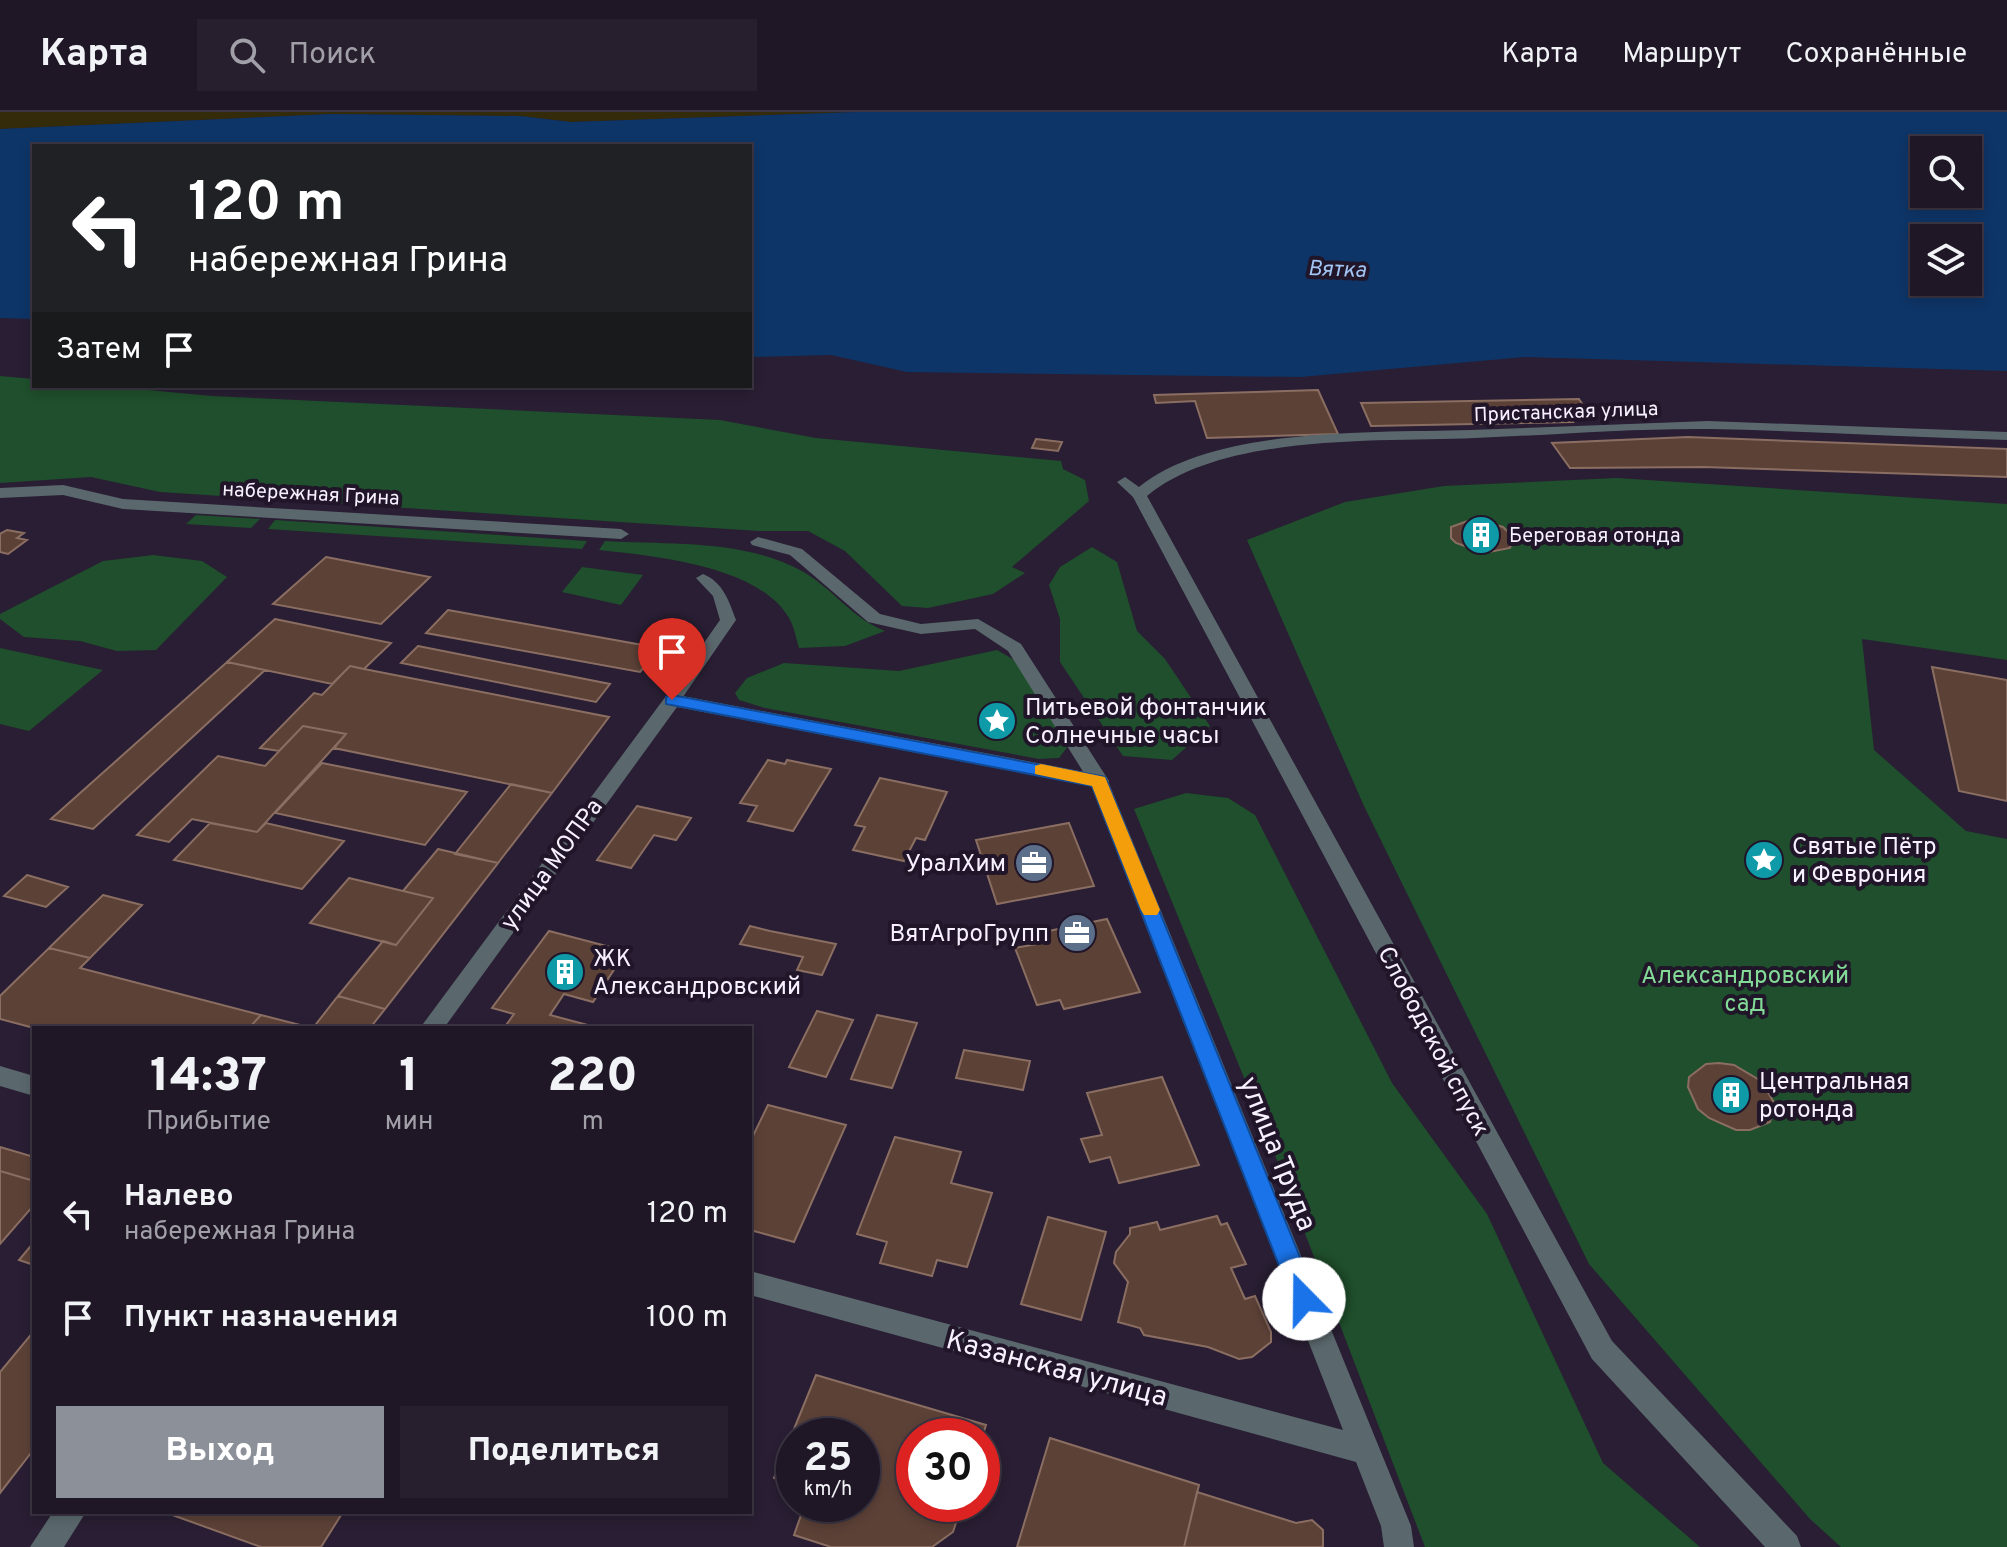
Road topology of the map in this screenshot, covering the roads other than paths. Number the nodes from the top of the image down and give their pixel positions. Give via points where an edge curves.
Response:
1 (2007, 436) edge
2 (1132, 488) joint
3 (0, 493) edge
4 (621, 534) dead end
5 (758, 542) dead end
6 (703, 578) dead end
7 (672, 700) junction
8 (1099, 781) junction
9 (432, 1026) edge
10 (0, 1076) edge
11 (32, 1085) edge
12 (752, 1284) edge
13 (1365, 1450) junction
14 (70, 1514) edge
15 (45, 1547) edge
16 (1399, 1547) edge
17 (1786, 1547) edge

1 - 2 street, Пристанская улица via 1708,425 1341,439 1223,456
2 - 17 street, Слободской спуск via 1602,1350
3 - 4 street, набережная Грина via 63,490 123,504
5 - 8 street via 796,552 874,618 921,629 978,624 1015,648
6 - 7 lane via 720,595 728,620
7 - 8 street
7 - 9 street, улица МОПРа
8 - 13 street, улица Труда
10 - 11 street
12 - 13 street, Казанская улица
13 - 16 street, улица Труда via 1396,1526
14 - 15 street

